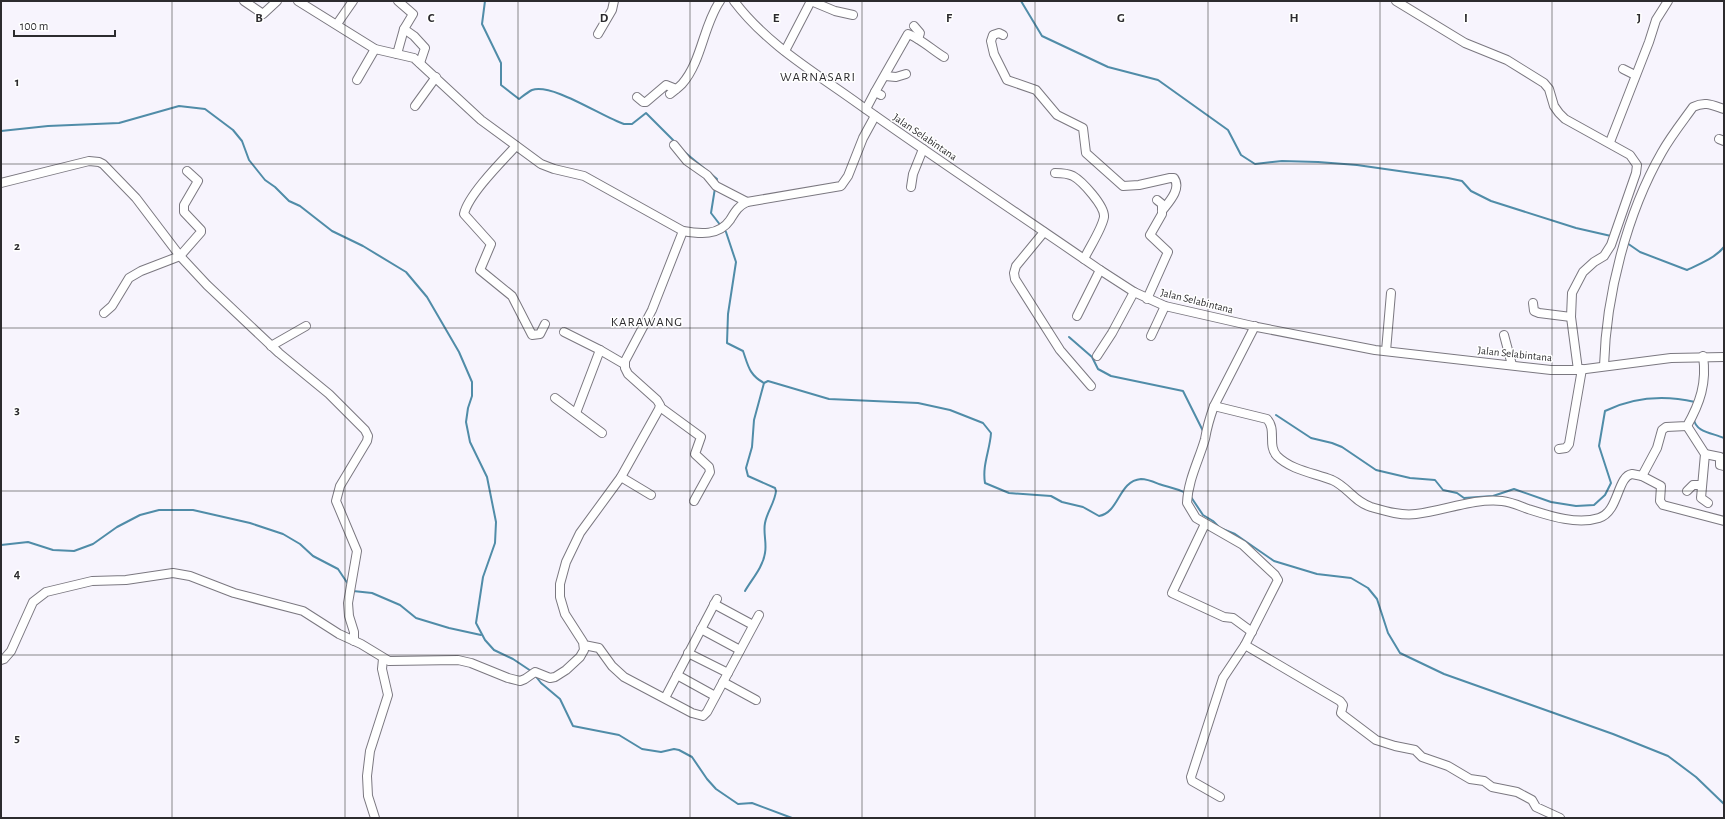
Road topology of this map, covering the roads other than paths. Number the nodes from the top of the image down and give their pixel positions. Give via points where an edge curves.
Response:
1 (244, 1) edge
2 (277, 1) edge
3 (298, 1) edge
4 (353, 1) edge
5 (398, 1) edge
6 (614, 1) edge
7 (720, 1) edge
8 (734, 1) edge
9 (811, 1) edge
10 (1396, 1) edge
11 (1668, 1) edge
12 (853, 15) dead end
13 (337, 24) junction
14 (914, 26) dead end
15 (404, 29) junction
16 (598, 34) dead end
17 (1003, 35) dead end
18 (918, 39) junction
19 (374, 49) junction
20 (785, 51) junction
21 (397, 54) junction
22 (944, 58) dead end
23 (420, 63) junction
24 (1623, 69) dead end
25 (906, 74) dead end
26 (1635, 75) junction
27 (885, 76) junction
28 (436, 78) junction
29 (357, 80) dead end
30 (637, 96) dead end
31 (415, 106) dead end
32 (866, 109) junction
33 (1724, 110) edge
34 (876, 116) junction
35 (1610, 142) junction
36 (674, 145) dead end
37 (516, 146) junction
38 (923, 149) junction
39 (188, 171) dead end
40 (1055, 173) dead end
41 (1, 183) edge
42 (910, 187) dead end
43 (1157, 200) dead end
44 (747, 202) junction
45 (1162, 211) junction
46 (683, 231) junction
47 (1044, 232) junction
48 (180, 256) junction
49 (1084, 259) junction
50 (1100, 270) junction
51 (1134, 292) junction
52 (1391, 293) dead end
53 (1147, 299) junction
54 (1533, 303) dead end
55 (1165, 306) junction
56 (104, 313) dead end
57 (1077, 316) dead end
58 (1571, 317) junction
59 (545, 324) dead end
60 (306, 326) dead end
61 (1255, 326) junction
62 (564, 332) dead end
63 (1504, 335) dead end
64 (1151, 336) dead end
65 (271, 346) junction
66 (600, 350) junction
67 (1386, 351) junction
68 (1097, 356) dead end
69 (1703, 356) junction
70 (1724, 357) edge
71 (624, 364) junction
72 (1512, 365) junction
73 (1604, 366) junction
74 (1580, 369) junction
75 (1091, 386) dead end
76 (555, 398) dead end
77 (1214, 406) junction
78 (660, 407) junction
79 (576, 413) junction
80 (1687, 426) junction
81 (602, 433) dead end
82 (1559, 449) dead end
83 (1705, 454) junction
84 (1724, 466) edge
85 (1642, 476) junction
86 (621, 477) junction
87 (1701, 485) junction
88 (1687, 491) dead end
89 (651, 495) dead end
90 (694, 501) dead end
91 (1708, 503) dead end
92 (1724, 521) edge
93 (1205, 524) junction
94 (759, 615) dead end
95 (753, 626) junction
96 (701, 629) junction
97 (1252, 632) junction
98 (354, 641) junction
99 (1245, 645) junction
100 (584, 646) junction
101 (740, 650) junction
102 (688, 653) junction
103 (383, 659) junction
104 (1, 660) edge
105 (728, 673) junction
106 (677, 675) junction
107 (723, 682) junction
108 (715, 696) junction
109 (665, 698) junction
110 (756, 700) dead end
111 (1220, 797) dead end
112 (375, 818) edge
113 (1560, 818) edge

1 - 2 street via 263,14
3 - 13 street
4 - 13 street
5 - 15 street via 413,14
6 - 16 street via 612,10
7 - 30 street via 714,10 694,63 682,84 673,92 666,84 646,102
8 - 20 street, Jalan Selabintana via 755,26
9 - 12 street
9 - 20 street
10 - 35 street via 1465,43 1507,60 1548,85 1554,106 1562,116
11 - 26 street via 1656,20
13 - 19 street
14 - 18 street via 920,33
15 - 21 street
15 - 23 street via 424,47
17 - 45 street via 993,35 991,44 1007,80 1036,90 1057,115 1084,128 1086,153 1117,181 1123,186 1130,186 1174,178 1177,182 1176,190
18 - 22 street
18 - 27 street via 907,35
19 - 21 street
19 - 29 street
20 - 32 street, Jalan Selabintana
21 - 23 street via 411,57
23 - 28 street
24 - 26 street
25 - 27 street via 896,77
26 - 35 street
27 - 32 street via 878,93
28 - 31 street
28 - 37 street via 481,120
32 - 34 street, Jalan Selabintana
33 - 73 street via 1706,103 1693,107 1662,152 1642,193 1626,236 1611,300
34 - 38 street, Jalan Selabintana
34 - 44 street via 841,186
35 - 58 street via 1634,159 1637,165 1636,173 1611,245 1604,256 1588,266 1575,284
36 - 44 street via 716,186
37 - 46 street via 548,167 584,176
37 - 59 street via 489,176 464,214 491,244 480,270 512,296 532,335 540,334
38 - 42 street
38 - 47 street, Jalan Selabintana
39 - 48 street via 198,182 184,205 184,212 202,231
40 - 49 street via 1074,176 1099,202 1103,210 1104,219
41 - 48 street via 89,161 100,162 136,198
43 - 45 street via 1162,204
44 - 46 street via 737,208 726,225 716,232
45 - 53 street via 1150,235 1168,252
46 - 71 street via 652,310
47 - 49 street, Jalan Selabintana
47 - 75 street via 1016,266 1015,280 1060,350
48 - 56 street via 129,278 112,306
48 - 65 street
49 - 50 street, Jalan Selabintana
50 - 51 street, Jalan Selabintana
50 - 57 street
51 - 53 street, Jalan Selabintana
51 - 68 street
52 - 67 street
53 - 55 street, Jalan Selabintana
54 - 58 street via 1534,309 1539,313
55 - 61 street, Jalan Selabintana
55 - 64 street
58 - 74 street
60 - 65 street
61 - 67 street, Jalan Selabintana
61 - 77 street
62 - 66 street
63 - 72 street
65 - 98 street via 328,394 359,423 368,436 340,486 336,501 357,551 348,603
66 - 71 street
66 - 79 street
67 - 72 street, Jalan Selabintana
69 - 70 street, Jalan Selabintana
69 - 73 street, Jalan Selabintana
69 - 80 street via 1704,385 1700,400
71 - 78 street via 628,374 655,398
72 - 74 street, Jalan Selabintana via 1546,370
73 - 74 street, Jalan Selabintana
74 - 82 street via 1569,444 1566,448
76 - 79 street
77 - 85 street via 1267,419 1272,432 1273,450 1285,462 1335,482 1358,501 1396,513 1414,514 1500,500 1552,517 1577,520 1597,518 1612,507 1626,476
77 - 93 street via 1187,496 1190,510
78 - 86 street
78 - 90 street via 701,437 695,454 709,467 710,472
79 - 81 street
80 - 83 street
80 - 85 street via 1666,427 1662,430 1657,448
83 - 84 street via 1720,457 1720,464
83 - 87 street
85 - 92 street via 1661,486 1660,501 1663,505
86 - 89 street
86 - 100 street via 580,533 561,576 559,592 563,609
87 - 88 street via 1693,485
87 - 91 street via 1702,498
93 - 97 street via 1243,545 1277,578 1278,582
93 - 97 street via 1172,593 1224,617 1232,618
94 - 95 street
95 - 96 street via 715,602
95 - 101 street
96 - 101 street
96 - 102 street
97 - 99 street
98 - 103 street
98 - 104 street via 298,609 234,593 190,576 173,573 126,580 92,581 46,592 33,602 11,651 4,660
99 - 111 street via 1223,678 1192,777 1196,785
99 - 113 street via 1340,701 1343,704 1343,716 1376,740 1415,750 1422,757 1448,766 1469,778 1484,781 1492,787 1517,792 1532,800 1536,807
100 - 103 street via 580,657 556,677 535,672 520,681 465,661 392,662
100 - 109 street via 597,647 624,677
101 - 105 street
102 - 105 street
102 - 106 street
103 - 112 street via 382,669 388,694 370,750 367,776 368,796
105 - 107 street
106 - 108 street
106 - 109 street
107 - 108 street
107 - 110 street
108 - 109 street via 703,716

